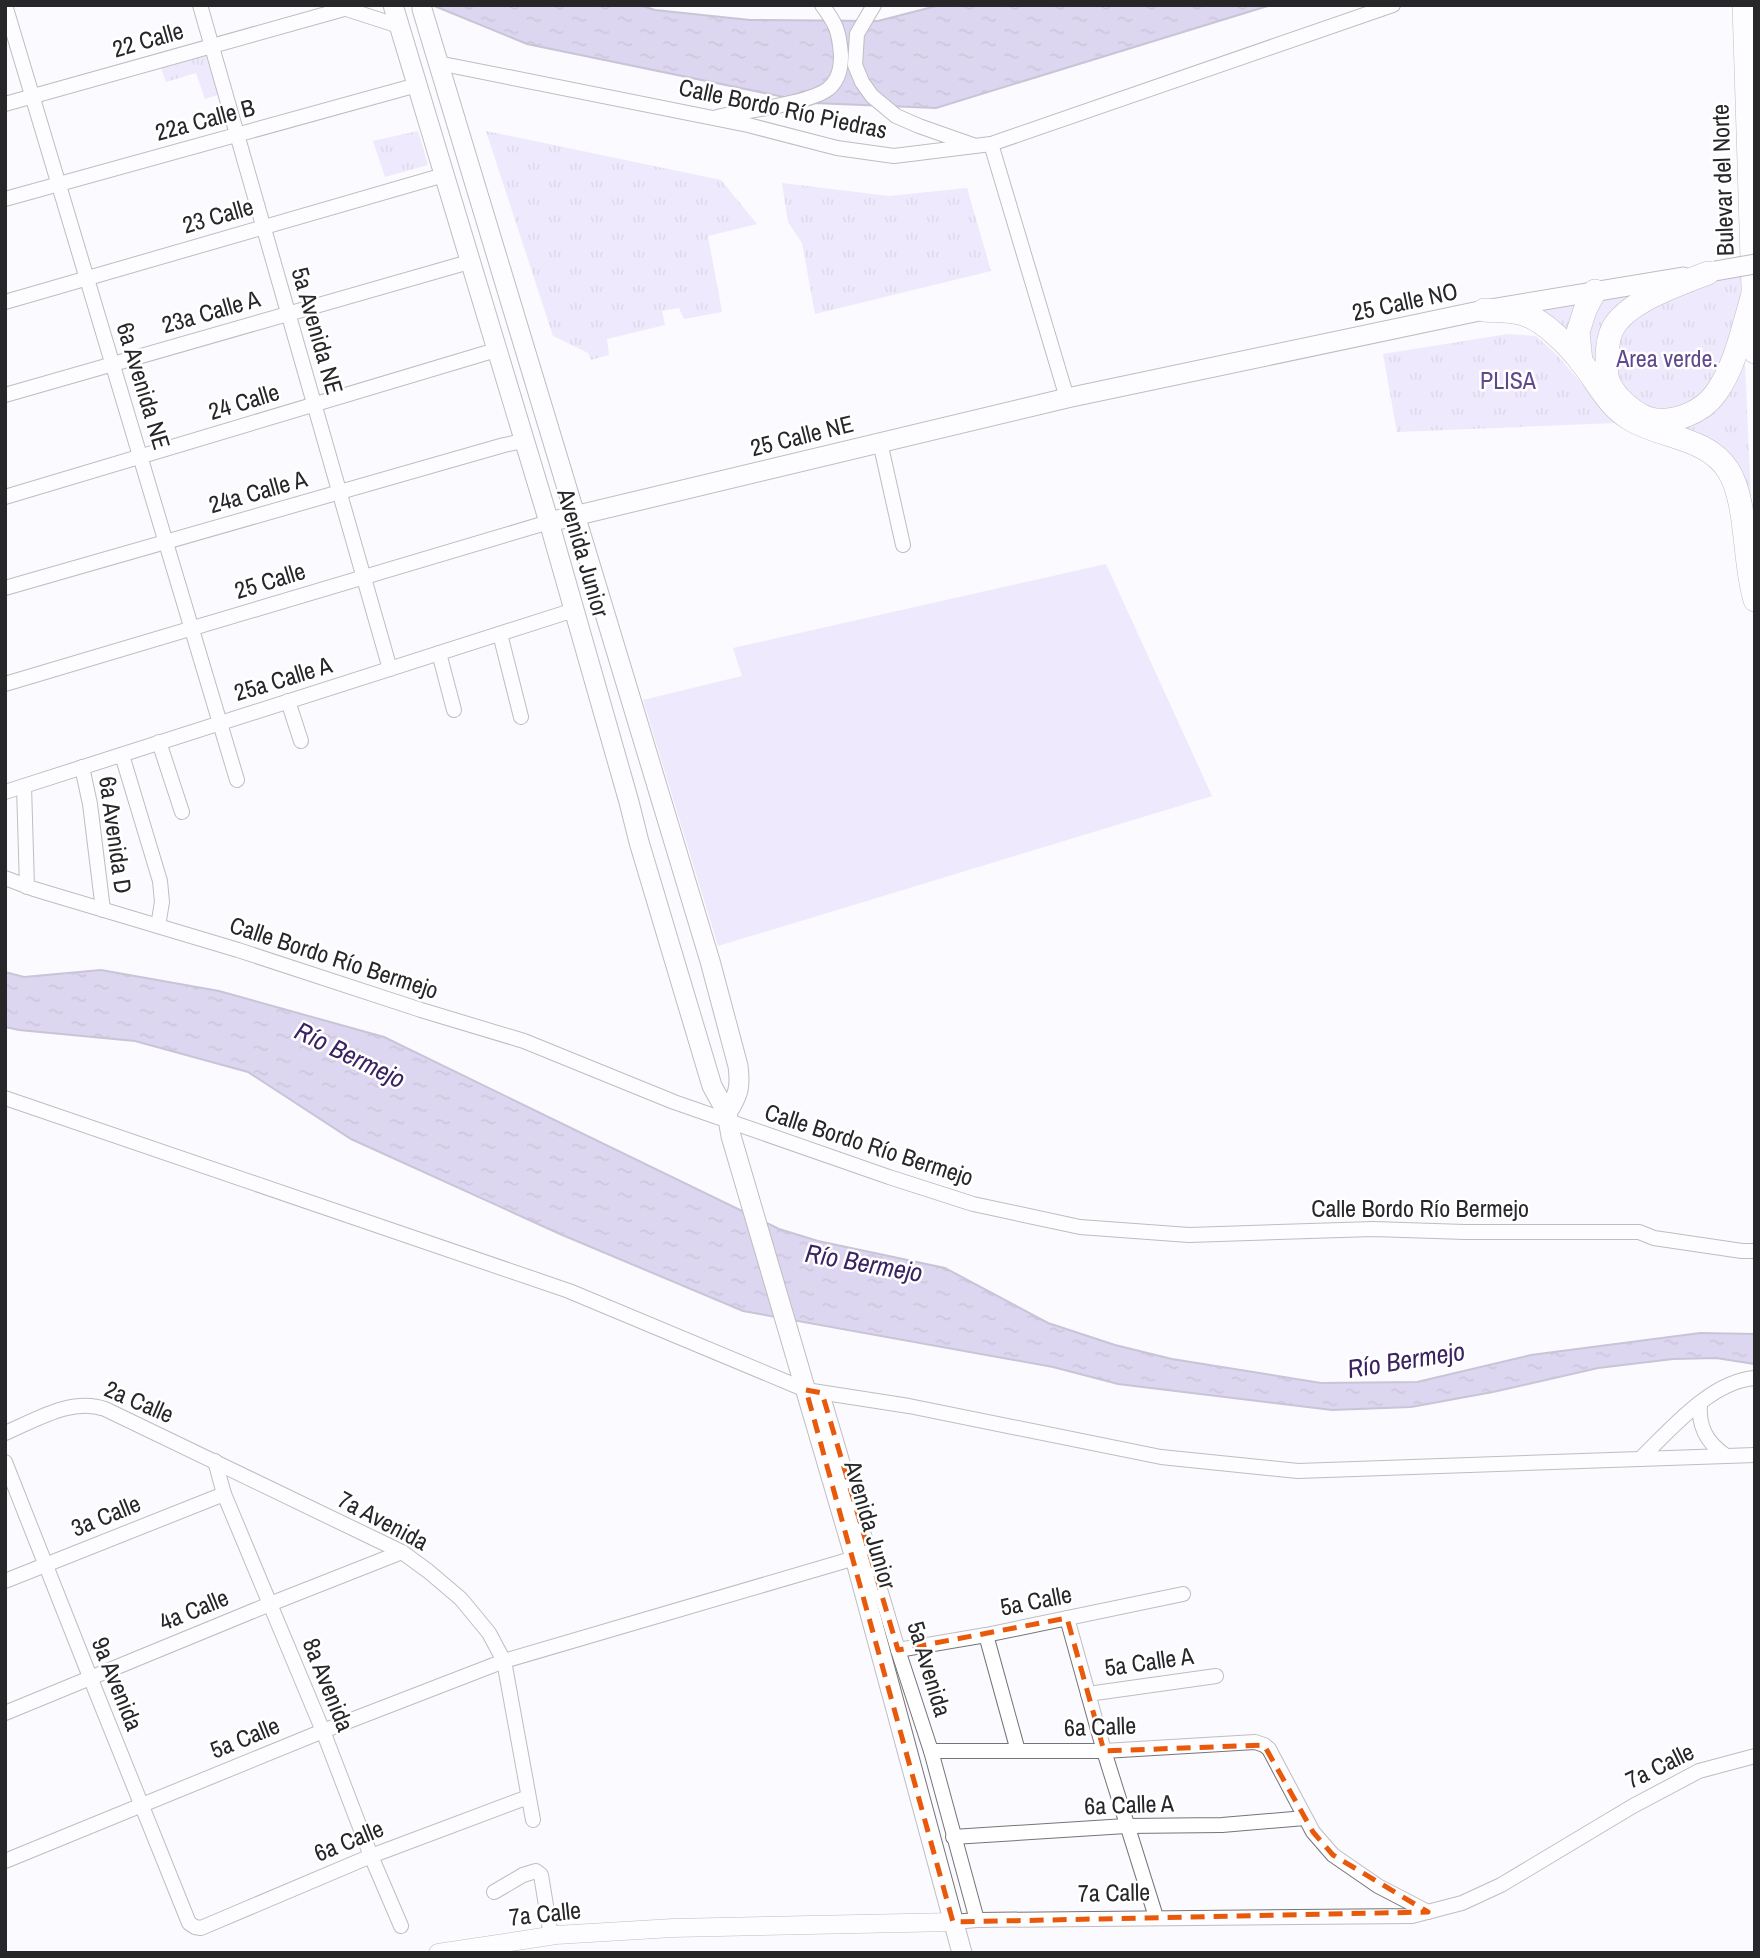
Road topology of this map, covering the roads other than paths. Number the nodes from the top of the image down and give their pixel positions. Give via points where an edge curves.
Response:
1 (5, 5) edge
2 (200, 5) edge
3 (393, 5) edge
4 (822, 5) edge
5 (874, 5) edge
6 (1393, 5) edge
7 (1744, 5) edge
8 (339, 7) edge
9 (422, 9) dead end
10 (399, 26) junction
11 (212, 46) junction
12 (438, 63) junction
13 (417, 85) junction
14 (33, 96) junction
15 (5, 104) edge
16 (712, 118) junction
17 (237, 135) junction
18 (984, 145) junction
19 (444, 175) junction
20 (59, 184) junction
21 (5, 199) edge
22 (263, 227) junction
23 (469, 262) junction
24 (1755, 264) edge
25 (1711, 272) junction
26 (87, 278) junction
27 (1595, 291) junction
28 (1753, 294) junction
29 (5, 302) edge
30 (1484, 310) junction
31 (288, 314) junction
32 (496, 350) junction
33 (1755, 352) edge
34 (1581, 362) junction
35 (113, 364) junction
36 (5, 395) edge
37 (1067, 398) junction
38 (314, 404) junction
39 (524, 441) junction
40 (880, 442) junction
41 (141, 457) junction
42 (339, 493) junction
43 (5, 497) edge
44 (576, 515) junction
45 (549, 522) junction
46 (166, 541) junction
47 (903, 545) dead end
48 (363, 577) junction
49 (5, 588) edge
50 (1755, 600) edge
51 (574, 610) junction
52 (192, 628) junction
53 (500, 634) junction
54 (439, 653) junction
55 (390, 669) junction
56 (5, 684) edge
57 (288, 701) junction
58 (454, 710) dead end
59 (521, 717) dead end
60 (220, 722) junction
61 (301, 741) dead end
62 (159, 743) junction
63 (122, 755) junction
64 (82, 767) junction
65 (237, 780) dead end
66 (23, 786) junction
67 (5, 792) edge
68 (182, 812) dead end
69 (5, 878) edge
70 (27, 887) junction
71 (103, 910) junction
72 (158, 926) junction
73 (5, 1098) edge
74 (729, 1124) junction
75 (1755, 1251) edge
76 (1755, 1378) edge
77 (814, 1391) junction
78 (1700, 1403) junction
79 (5, 1433) edge
80 (1725, 1455) junction
81 (1755, 1455) edge
82 (1640, 1459) junction
83 (5, 1461) edge
84 (215, 1461) junction
85 (224, 1494) junction
86 (402, 1552) junction
87 (855, 1558) junction
88 (46, 1565) junction
89 (5, 1581) edge
90 (1183, 1594) dead end
91 (270, 1604) junction
92 (1067, 1618) junction
93 (986, 1634) junction
94 (898, 1650) junction
95 (503, 1661) junction
96 (1216, 1676) dead end
97 (90, 1678) junction
98 (1088, 1694) junction
99 (5, 1713) edge
100 (323, 1731) junction
101 (930, 1751) junction
102 (1018, 1751) junction
103 (1104, 1751) junction
104 (1755, 1756) edge
105 (528, 1797) junction
106 (142, 1804) junction
107 (1306, 1818) junction
108 (533, 1820) dead end
109 (1126, 1826) junction
110 (953, 1837) junction
111 (371, 1856) junction
112 (5, 1861) edge
113 (494, 1892) dead end
114 (1428, 1912) junction
115 (1156, 1917) junction
116 (977, 1920) junction
117 (953, 1922) junction
118 (189, 1923) joint
119 (401, 1926) dead end
120 (551, 1936) junction
121 (438, 1953) edge
122 (962, 1953) edge

1 - 14 street, 6a Avenida NE
2 - 11 street, 5a Avenida NE
3 - 10 main road, Avenida Junior
4 - 16 street via 836,23 841,66 827,90
5 - 18 street via 857,34 855,65 872,96 896,116
6 - 18 street, Calle Bordo Río Piedras
7 - 28 highway, Bulevar del Norte
8 - 10 street
8 - 11 street, 22 Calle
9 - 12 main road, Avenida Junior
10 - 13 main road, Avenida Junior
11 - 14 street, 22 Calle
11 - 17 street, 5a Avenida NE
12 - 16 street, Calle Bordo Río Piedras
12 - 44 main road, Avenida Junior
13 - 17 street, 22a Calle B
13 - 19 main road, Avenida Junior
14 - 15 street, 22 Calle
14 - 20 street, 6a Avenida NE
16 - 18 street, Calle Bordo Río Piedras via 836,148 894,156
17 - 20 street, 22a Calle B
17 - 22 street, 5a Avenida NE
18 - 37 street
19 - 22 street, 23 Calle
19 - 23 main road, Avenida Junior
20 - 21 street, 22a Calle B
20 - 26 street, 6a Avenida NE
22 - 26 street, 23 Calle
22 - 31 street, 5a Avenida NE
23 - 31 street, 23a Calle A
23 - 32 main road, Avenida Junior
24 - 25 main road, 25 Calle NO, bridge
25 - 27 main road, 25 Calle NO
25 - 28 highway via 1648,299 1613,328 1607,349 1610,384 1629,408 1649,419 1674,419 1700,409 1715,395 1736,352
26 - 29 street, 23 Calle
26 - 35 street, 6a Avenida NE
27 - 30 main road, 25 Calle NO
27 - 34 highway via 1577,332
28 - 33 highway, Bulevar del Norte
30 - 34 highway via 1524,313 1544,323
30 - 37 main road, 25 Calle NO
31 - 35 street, 23a Calle A
31 - 38 street, 5a Avenida NE
32 - 38 street, 24 Calle
32 - 39 main road, Avenida Junior
34 - 50 highway via 1602,393 1629,419 1691,442 1728,470 1739,496
35 - 36 street, 23a Calle A
35 - 41 street, 6a Avenida NE
37 - 40 main road, 25 Calle NE
38 - 41 street, 24 Calle
38 - 42 street, 5a Avenida NE
39 - 42 street, 24a Calle A
39 - 45 main road, Avenida Junior
40 - 44 main road, 25 Calle NE
40 - 47 street
41 - 43 street, 24 Calle
41 - 46 street, 6a Avenida NE
42 - 46 street, 24a Calle A
42 - 48 street, 5a Avenida NE
44 - 45 main road, 25 Calle NE
44 - 74 main road, Avenida Junior via 738,1066 739,1094
45 - 48 street, 25 Calle
45 - 51 main road, Avenida Junior
46 - 49 street, 24a Calle A
46 - 52 street, 6a Avenida NE
48 - 52 street, 25 Calle
48 - 55 street, 5a Avenida NE
51 - 53 street, 25a Calle A
51 - 74 main road, Avenida Junior via 712,1086
52 - 56 street, 25 Calle
52 - 60 street, 6a Avenida NE
53 - 54 street, 25a Calle A
53 - 59 street
54 - 55 street, 25a Calle A
54 - 58 street
55 - 57 street, 25a Calle A
57 - 60 street, 25a Calle A
57 - 61 street
60 - 62 street, 25a Calle A
60 - 65 street, 6a Avenida NE
62 - 63 street, 25a Calle A
62 - 68 street
63 - 64 street, 25a Calle A
63 - 72 street via 160,881
64 - 66 street, 25a Calle A
64 - 71 street, 6a Avenida D
66 - 67 street, 25a Calle A
66 - 70 street
69 - 70 street, Calle Bordo Río Bermejo
70 - 71 street, Calle Bordo Río Bermejo
71 - 72 street, Calle Bordo Río Bermejo
72 - 74 street, Calle Bordo Río Bermejo via 524,1041
73 - 77 street via 569,1291
74 - 75 street, Calle Bordo Río Bermejo via 973,1204 1080,1227 1189,1235 1373,1229 1639,1232
74 - 77 main road, Avenida Junior via 800,1369
76 - 78 street via 1727,1385
77 - 82 street via 1161,1457 1298,1471
77 - 87 main road, Avenida Junior
77 - 94 street, 5a Avenida
78 - 80 street via 1704,1433
78 - 82 street
79 - 84 street, 2a Calle via 58,1411 93,1404
80 - 81 street
80 - 82 street
83 - 88 street, 9a Avenida
84 - 85 street, 8a Avenida
84 - 86 street, 7a Avenida
85 - 88 street, 3a Calle
85 - 91 street, 8a Avenida
86 - 91 street, 4a Calle
86 - 95 street, 7a Avenida via 461,1599 489,1633
87 - 95 street, 5a Calle
87 - 117 main road, Avenida Junior
88 - 89 street, 3a Calle
88 - 97 street, 9a Avenida
90 - 92 street, 5a Calle
91 - 97 street, 4a Calle
91 - 100 street, 8a Avenida
92 - 93 street, 5a Calle
92 - 98 street
93 - 94 street, 5a Calle
93 - 102 street
94 - 101 street, 5a Avenida
95 - 100 street, 5a Calle
95 - 105 street, 7a Avenida
96 - 98 street, 5a Calle A
97 - 99 street, 4a Calle
97 - 106 street, 9a Avenida
98 - 103 street
100 - 106 street, 5a Calle
100 - 111 street, 8a Avenida
101 - 102 street, 6a Calle
101 - 110 street, 5a Avenida
102 - 103 street, 6a Calle
103 - 107 street, 6a Calle via 1255,1742 1269,1749
103 - 109 street
104 - 114 street, 7a Calle via 1699,1771 1501,1885
105 - 108 street, 7a Avenida
105 - 111 street, 6a Calle
106 - 112 street, 5a Calle
106 - 118 street, 9a Avenida
107 - 109 street, 6a Calle A
107 - 114 street via 1333,1855
109 - 110 street, 6a Calle A
109 - 115 street
110 - 116 street, 5a Avenida
111 - 118 street, 6a Calle via 201,1927
111 - 119 street, 8a Avenida
113 - 120 street via 536,1871 541,1875
114 - 115 street, 7a Calle via 1412,1916
115 - 116 street, 7a Calle
116 - 117 street, 7a Calle
117 - 120 street, 7a Calle via 673,1928
117 - 122 main road, Avenida Junior
120 - 121 street, 7a Calle

